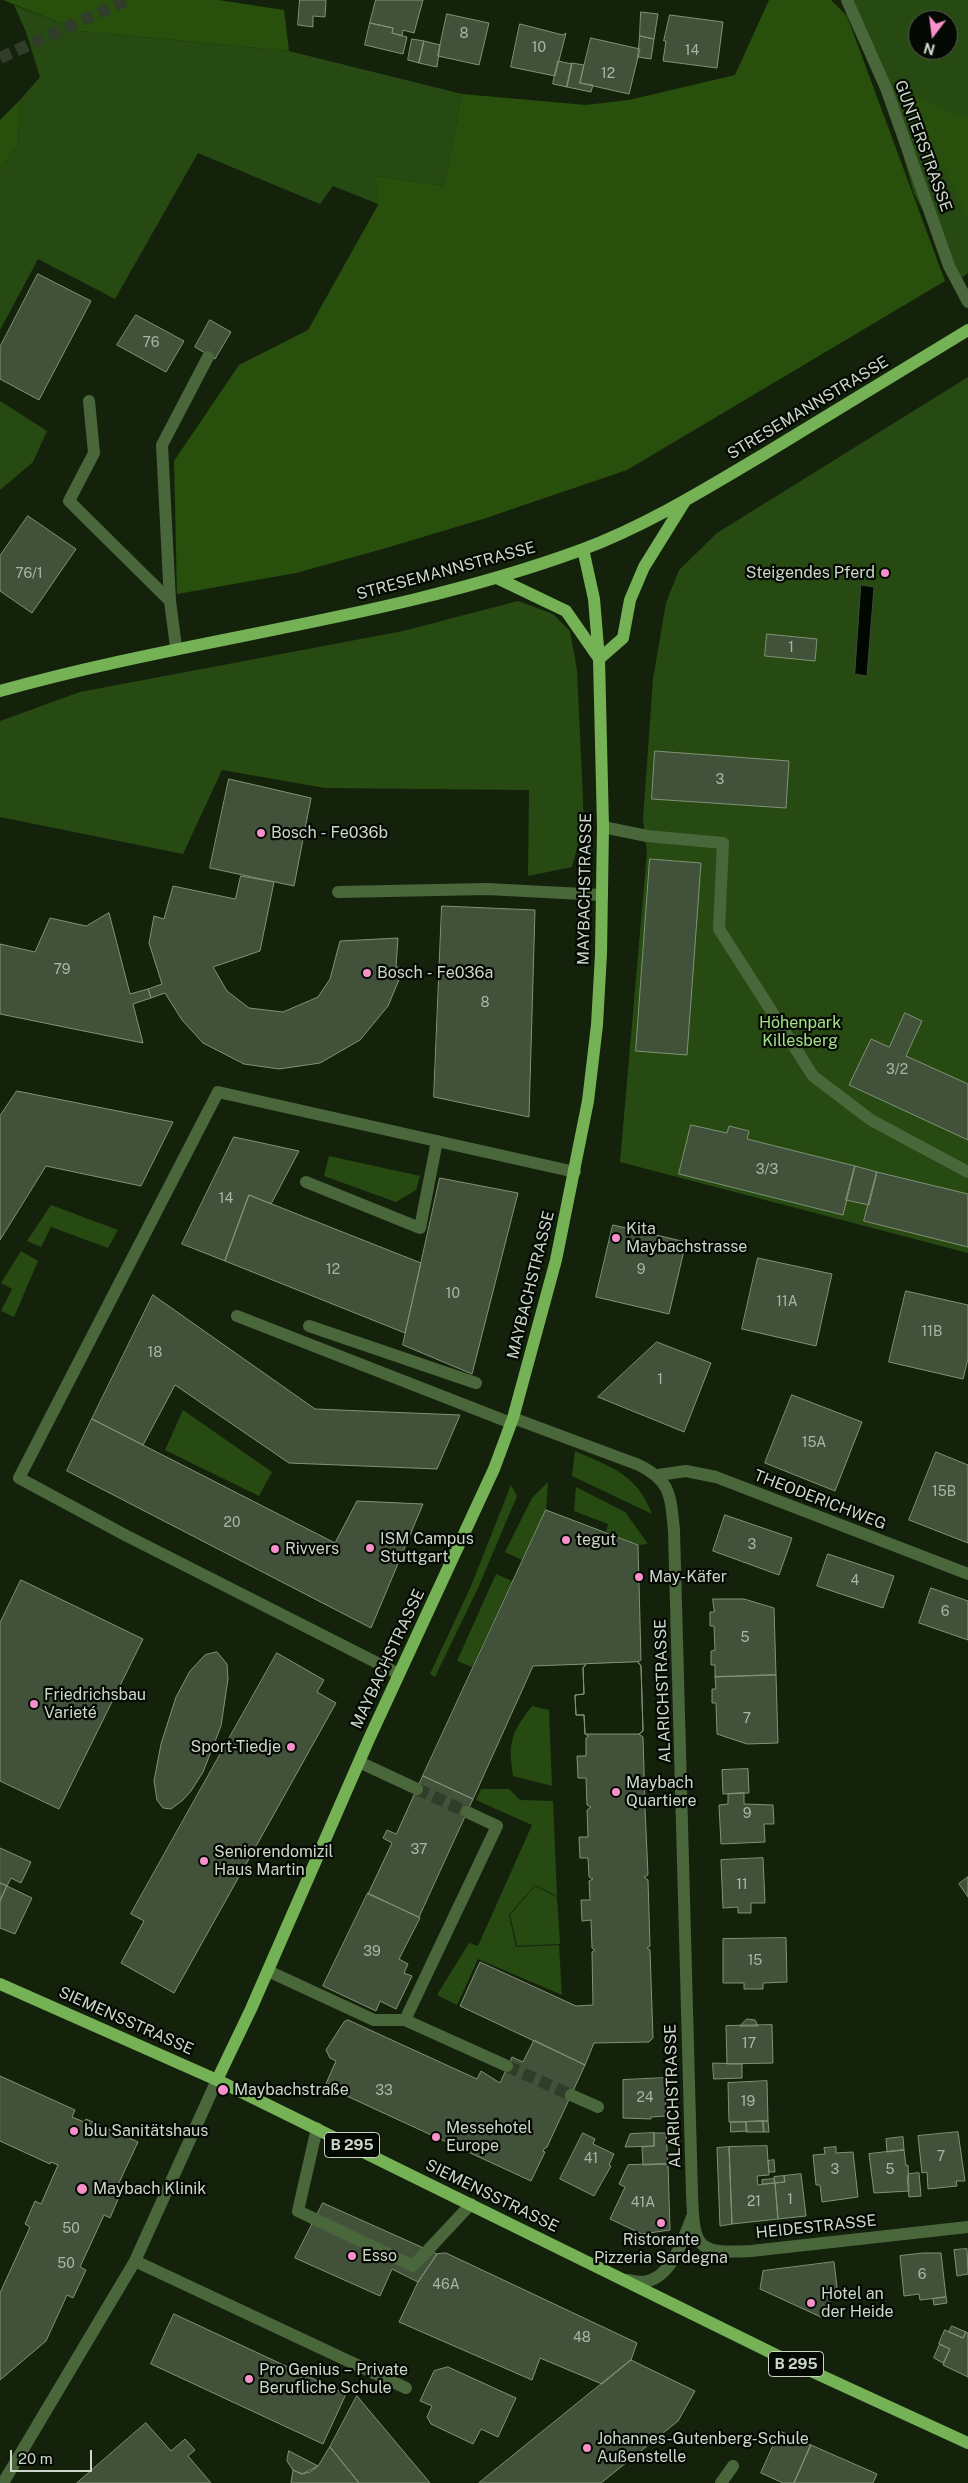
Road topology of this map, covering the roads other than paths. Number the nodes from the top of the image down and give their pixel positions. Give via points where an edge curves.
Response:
1 (847, 0) edge
2 (968, 302) edge
3 (968, 330) edge
4 (208, 357) dead end
5 (89, 401) dead end
6 (685, 500) junction
7 (583, 549) junction
8 (497, 578) junction
9 (170, 601) junction
10 (176, 647) junction
11 (599, 659) junction
12 (0, 691) edge
13 (603, 827) junction
14 (338, 892) dead end
15 (602, 895) junction
16 (437, 1141) junction
17 (575, 1172) junction
18 (968, 1172) edge
19 (306, 1182) dead end
20 (237, 1316) dead end
21 (309, 1326) dead end
22 (476, 1383) dead end
23 (512, 1420) junction
24 (658, 1475) junction
25 (968, 1574) edge
26 (399, 1674) junction
27 (359, 1762) junction
28 (417, 1789) tunnel mouth
29 (467, 1812) tunnel mouth
30 (268, 1971) junction
31 (0, 1984) edge
32 (405, 2020) junction
33 (507, 2066) tunnel mouth
34 (217, 2080) junction
35 (571, 2095) tunnel mouth
36 (598, 2108) dead end
37 (317, 2128) junction
38 (471, 2204) junction
39 (693, 2215) junction
40 (968, 2227) edge
41 (136, 2261) junction
42 (627, 2280) junction
43 (406, 2388) dead end
44 (968, 2443) edge
45 (733, 2466) dead end
46 (2, 2483) edge
47 (720, 2483) edge

1 - 2 street, GUNTERSTRASSE via 886,88 948,266
3 - 6 main road, STRESEMANNSTRASSE
4 - 9 street via 162,445
5 - 9 street via 94,453 69,501
6 - 7 main road, STRESEMANNSTRASSE
6 - 11 main road via 644,567 630,600 623,638
7 - 8 main road, STRESEMANNSTRASSE
7 - 11 main road, MAYBACHSTRASSE via 594,599
8 - 10 main road, STRESEMANNSTRASSE via 403,602
8 - 11 main road via 566,611
9 - 10 street
10 - 12 main road, STRESEMANNSTRASSE
11 - 13 main road, MAYBACHSTRASSE
13 - 15 main road, MAYBACHSTRASSE
13 - 18 street via 647,836 723,843 719,929 813,1076 871,1120
14 - 15 street via 487,890
15 - 17 main road, MAYBACHSTRASSE via 597,1025
16 - 17 street
16 - 19 street via 420,1228
16 - 26 street via 218,1092 19,1478
17 - 23 main road, MAYBACHSTRASSE via 556,1260
20 - 23 street
21 - 22 street
23 - 24 street via 597,1448
23 - 26 main road, MAYBACHSTRASSE via 494,1469
24 - 25 street, THEODERICHWEG via 686,1471 716,1477
24 - 39 street, ALARICHSTRASSE via 671,1498 674,1530
26 - 27 main road, MAYBACHSTRASSE
27 - 28 street
27 - 30 main road, MAYBACHSTRASSE
29 - 32 street via 497,1826
30 - 32 street via 374,2020
30 - 34 main road, MAYBACHSTRASSE
31 - 34 main road, SIEMENSSTRASSE / B 295
32 - 33 street
34 - 37 main road, SIEMENSSTRASSE / B 295
34 - 41 street, MAYBACHSTRASSE
35 - 36 street
37 - 38 main road, SIEMENSSTRASSE / B 295
37 - 38 street via 298,2211 413,2266
38 - 42 main road, SIEMENSSTRASSE / B 295
39 - 40 street, HEIDESTRASSE via 695,2232 704,2248 716,2252
39 - 42 street via 669,2266 643,2282
41 - 43 street
41 - 46 street, MAYBACHSTRASSE
42 - 44 main road, SIEMENSSTRASSE / B 295 via 774,2354
45 - 47 street

